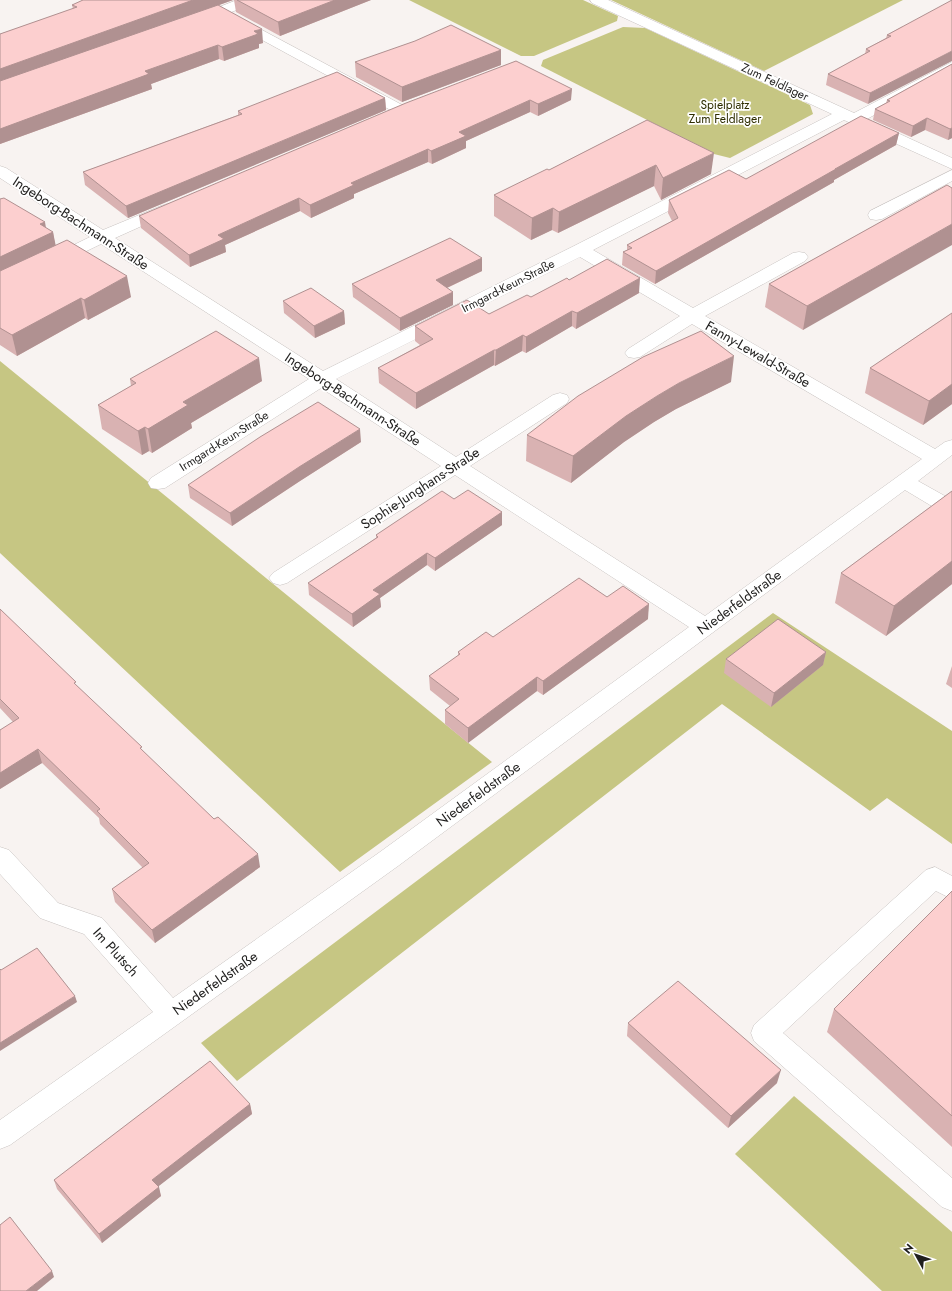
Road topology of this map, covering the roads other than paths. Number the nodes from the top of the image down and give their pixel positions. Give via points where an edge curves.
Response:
1 (249, 0) edge
2 (597, 0) edge
3 (221, 12) junction
4 (184, 25) edge
5 (952, 66) edge
6 (401, 110) edge
7 (849, 117) junction
8 (952, 164) edge
9 (0, 171) edge
10 (952, 175) edge
11 (182, 203) edge
12 (876, 215) dead end
13 (102, 236) junction
14 (580, 250) junction
15 (799, 257) dead end
16 (0, 288) edge
17 (692, 316) junction
18 (634, 353) dead end
19 (322, 379) junction
20 (560, 399) dead end
21 (944, 452) edge
22 (455, 465) junction
23 (904, 481) junction
24 (158, 482) dead end
25 (952, 509) edge
26 (280, 578) dead end
27 (705, 627) junction
28 (0, 857) edge
29 (952, 889) edge
30 (171, 1014) junction
31 (0, 1136) edge
32 (952, 1196) edge

1 - 3 street
2 - 7 street, Zum Feldlager
3 - 4 street
3 - 6 street
5 - 7 street, Irmgard-Keun-Straße
7 - 8 street, Zum Feldlager
7 - 14 street, Irmgard-Keun-Straße
9 - 13 street, Ingeborg-Bachmann-Straße
10 - 12 street
11 - 13 street
13 - 16 street
13 - 19 street, Ingeborg-Bachmann-Straße
14 - 17 street, Fanny-Lewald-Straße
14 - 19 street, Irmgard-Keun-Straße
15 - 17 street
17 - 18 street
17 - 21 street, Fanny-Lewald-Straße
19 - 22 street, Ingeborg-Bachmann-Straße
19 - 24 street, Irmgard-Keun-Straße
20 - 22 street, Sophie-Junghans-Straße
21 - 23 street, Niederfeldstraße
22 - 26 street, Sophie-Junghans-Straße
22 - 27 street, Ingeborg-Bachmann-Straße
23 - 25 street
23 - 27 street, Niederfeldstraße
27 - 30 street, Niederfeldstraße via 389,859
28 - 30 street, Im Plutsch via 49,911 93,926
29 - 32 street via 935,877 764,1033
30 - 31 street, Niederfeldstraße

